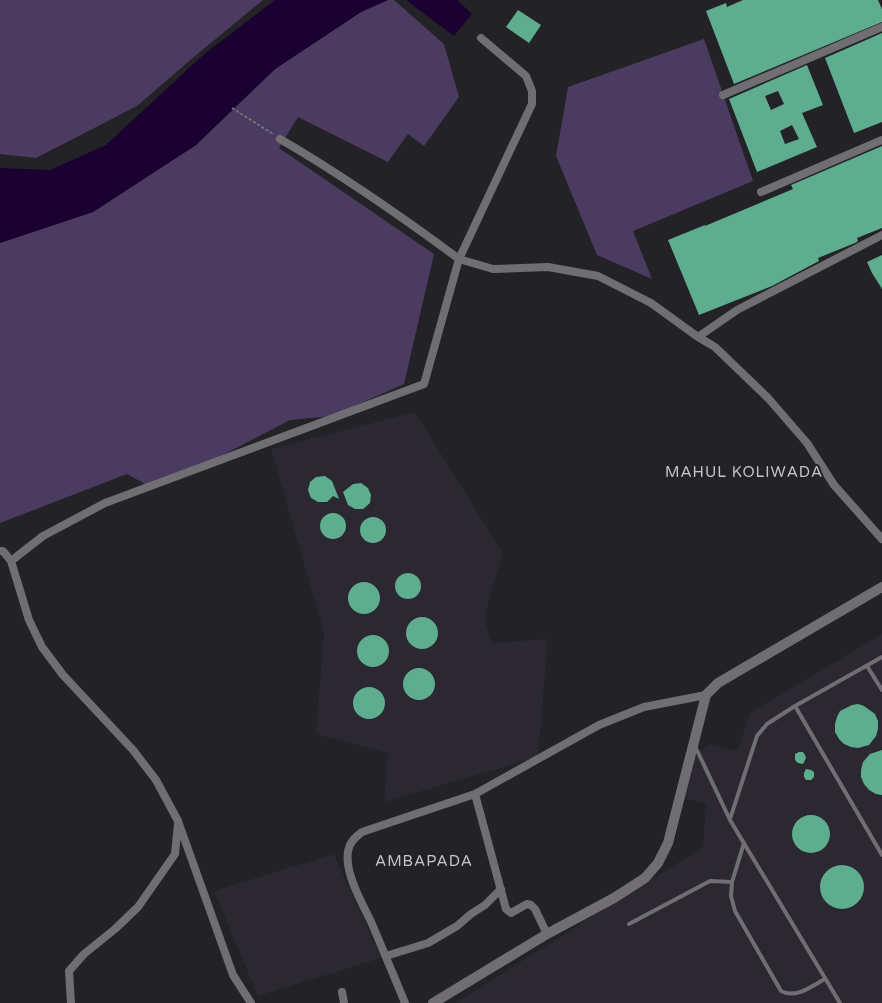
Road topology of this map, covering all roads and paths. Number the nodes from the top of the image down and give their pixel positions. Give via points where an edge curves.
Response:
1 (882, 27) edge
2 (482, 38) dead end
3 (723, 95) dead end
4 (232, 108) dead end
5 (280, 139) joint
6 (882, 140) edge
7 (761, 192) dead end
8 (882, 235) edge
9 (459, 259) junction
10 (698, 337) junction
11 (882, 539) edge
12 (0, 551) edge
13 (11, 561) junction
14 (882, 587) edge
15 (882, 657) edge
16 (867, 666) junction
17 (882, 690) edge
18 (706, 695) junction
19 (795, 706) junction
20 (694, 744) junction
21 (475, 794) junction
22 (730, 820) junction
23 (178, 821) junction
24 (744, 843) junction
25 (882, 856) edge
26 (732, 882) junction
27 (501, 889) junction
28 (630, 924) dead end
29 (547, 934) junction
30 (386, 956) junction
31 (825, 979) junction
32 (342, 992) dead end
33 (71, 1003) edge
34 (250, 1003) edge
35 (344, 1003) edge
36 (405, 1003) edge
37 (433, 1003) edge
38 (840, 1003) edge

1 - 3 street
2 - 9 street via 526,76 532,91 532,104
4 - 5 path
5 - 9 street via 407,221
6 - 7 street
8 - 10 street via 737,310
9 - 10 street via 493,269 548,267 598,276 651,303
9 - 13 street via 424,384 105,503 43,536
10 - 11 street via 715,347 768,398 807,443 834,485
12 - 13 street via 3,551
13 - 23 street via 29,620 42,647 63,675 138,756 156,780
14 - 18 street via 718,684
15 - 16 lane
16 - 17 lane
16 - 19 lane
18 - 20 street
18 - 21 street via 644,707 599,725
19 - 22 lane via 767,724 757,736
19 - 25 lane
20 - 22 lane
20 - 29 street via 668,843 658,863 645,878 614,898
21 - 27 street
21 - 30 street via 362,832 352,840 348,864 354,886
22 - 24 lane
23 - 33 street via 175,854 138,907 84,954 69,971
23 - 34 street via 233,975
24 - 26 lane
24 - 31 lane
26 - 28 lane via 710,881
26 - 31 lane via 731,896 735,911 781,991 796,994
27 - 29 street via 508,912 511,913 527,904 531,905
27 - 30 street via 458,926 428,943
29 - 37 street
30 - 36 street
31 - 38 lane
32 - 35 street

